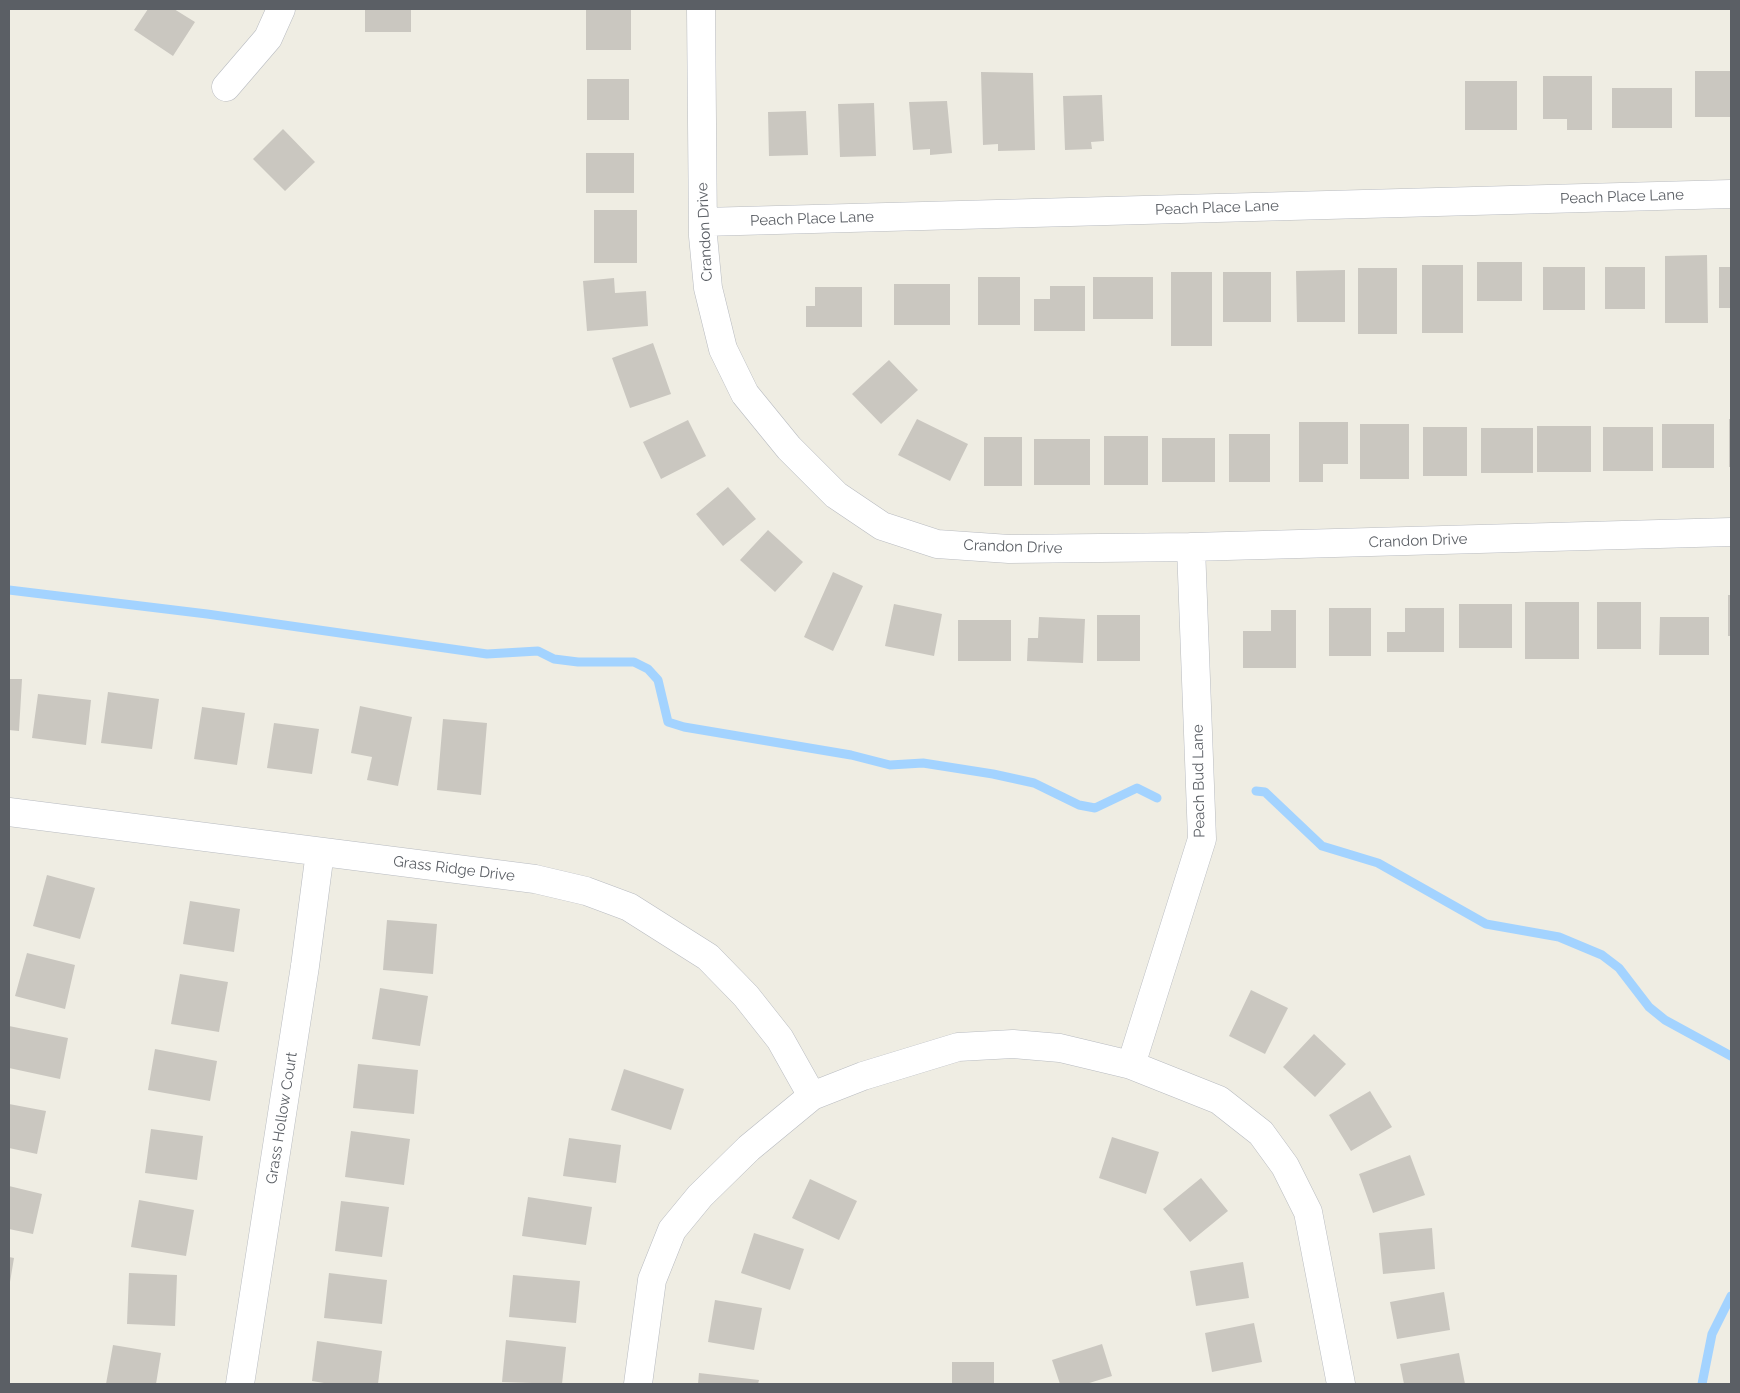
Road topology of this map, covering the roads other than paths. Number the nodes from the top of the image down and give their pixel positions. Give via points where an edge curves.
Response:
1 (281, 9) edge
2 (701, 9) edge
3 (226, 87) dead end
4 (1731, 194) edge
5 (703, 222) junction
6 (1731, 532) edge
7 (1191, 547) junction
8 (9, 812) edge
9 (320, 852) junction
10 (1131, 1064) junction
11 (812, 1096) junction
12 (240, 1384) edge
13 (638, 1384) edge
14 (1341, 1384) edge

1 - 3 street via 268,38
2 - 5 street, Crandon Drive
4 - 5 street, Peach Place Lane
5 - 7 street, Crandon Drive via 708,288 723,349 745,394 789,448 836,495 882,526 937,544 1000,549
6 - 7 street, Crandon Drive
7 - 10 street, Peach Bud Lane via 1202,839
8 - 9 street, Grass Ridge Drive
9 - 11 street, Grass Ridge Drive via 535,879 628,907 701,952 721,970 780,1039
9 - 12 street, Grass Hollow Court
10 - 11 street via 1060,1048 1013,1044 958,1047 863,1076
10 - 14 street via 1219,1100 1261,1133 1285,1166 1308,1212
11 - 13 street via 749,1148 700,1196 672,1230 652,1280

